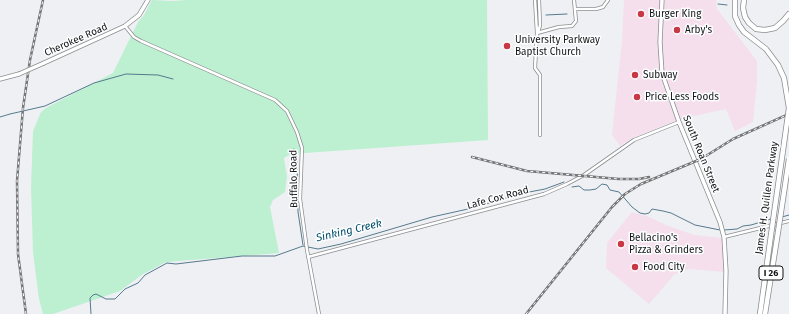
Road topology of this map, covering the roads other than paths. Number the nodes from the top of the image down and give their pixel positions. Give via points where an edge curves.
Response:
1 (148, 0) edge
2 (534, 0) edge
3 (539, 0) edge
4 (574, 0) edge
5 (608, 0) edge
6 (662, 0) edge
7 (735, 0) edge
8 (744, 0) edge
9 (575, 8) junction
10 (789, 14) edge
11 (125, 26) junction
12 (537, 33) junction
13 (0, 79) edge
14 (789, 107) edge
15 (679, 122) junction
16 (540, 135) dead end
17 (789, 159) edge
18 (789, 221) edge
19 (723, 236) junction
20 (308, 257) junction
21 (319, 314) edge
22 (725, 314) edge
23 (760, 314) edge
24 (765, 314) edge

1 - 11 main road, Cherokee Road via 139,15
2 - 12 street
3 - 12 street via 540,25
4 - 9 street
5 - 9 street via 603,7 596,9
6 - 15 main road, South Roan Street via 662,73
7 - 14 highway, James H. Quillen Parkway via 735,16 739,25 766,49 778,66 785,83
8 - 10 highway via 747,20 752,27 760,30 775,28
9 - 12 street via 576,21 572,26
11 - 13 main road, Cherokee Road, bridge via 19,74
11 - 20 street, Buffalo Road via 141,41 275,100 287,111 302,148 300,195
12 - 16 street via 535,68 540,75
14 - 23 highway, James H. Quillen Parkway / I 26, bridge
15 - 19 main road, South Roan Street via 720,222
15 - 20 street, Lafe Cox Road via 634,140 584,175 544,194
17 - 24 highway, James H. Quillen Parkway / I 26, bridge
18 - 19 street
19 - 22 main road, South Roan Street via 726,271
20 - 21 street, Buffalo Road

